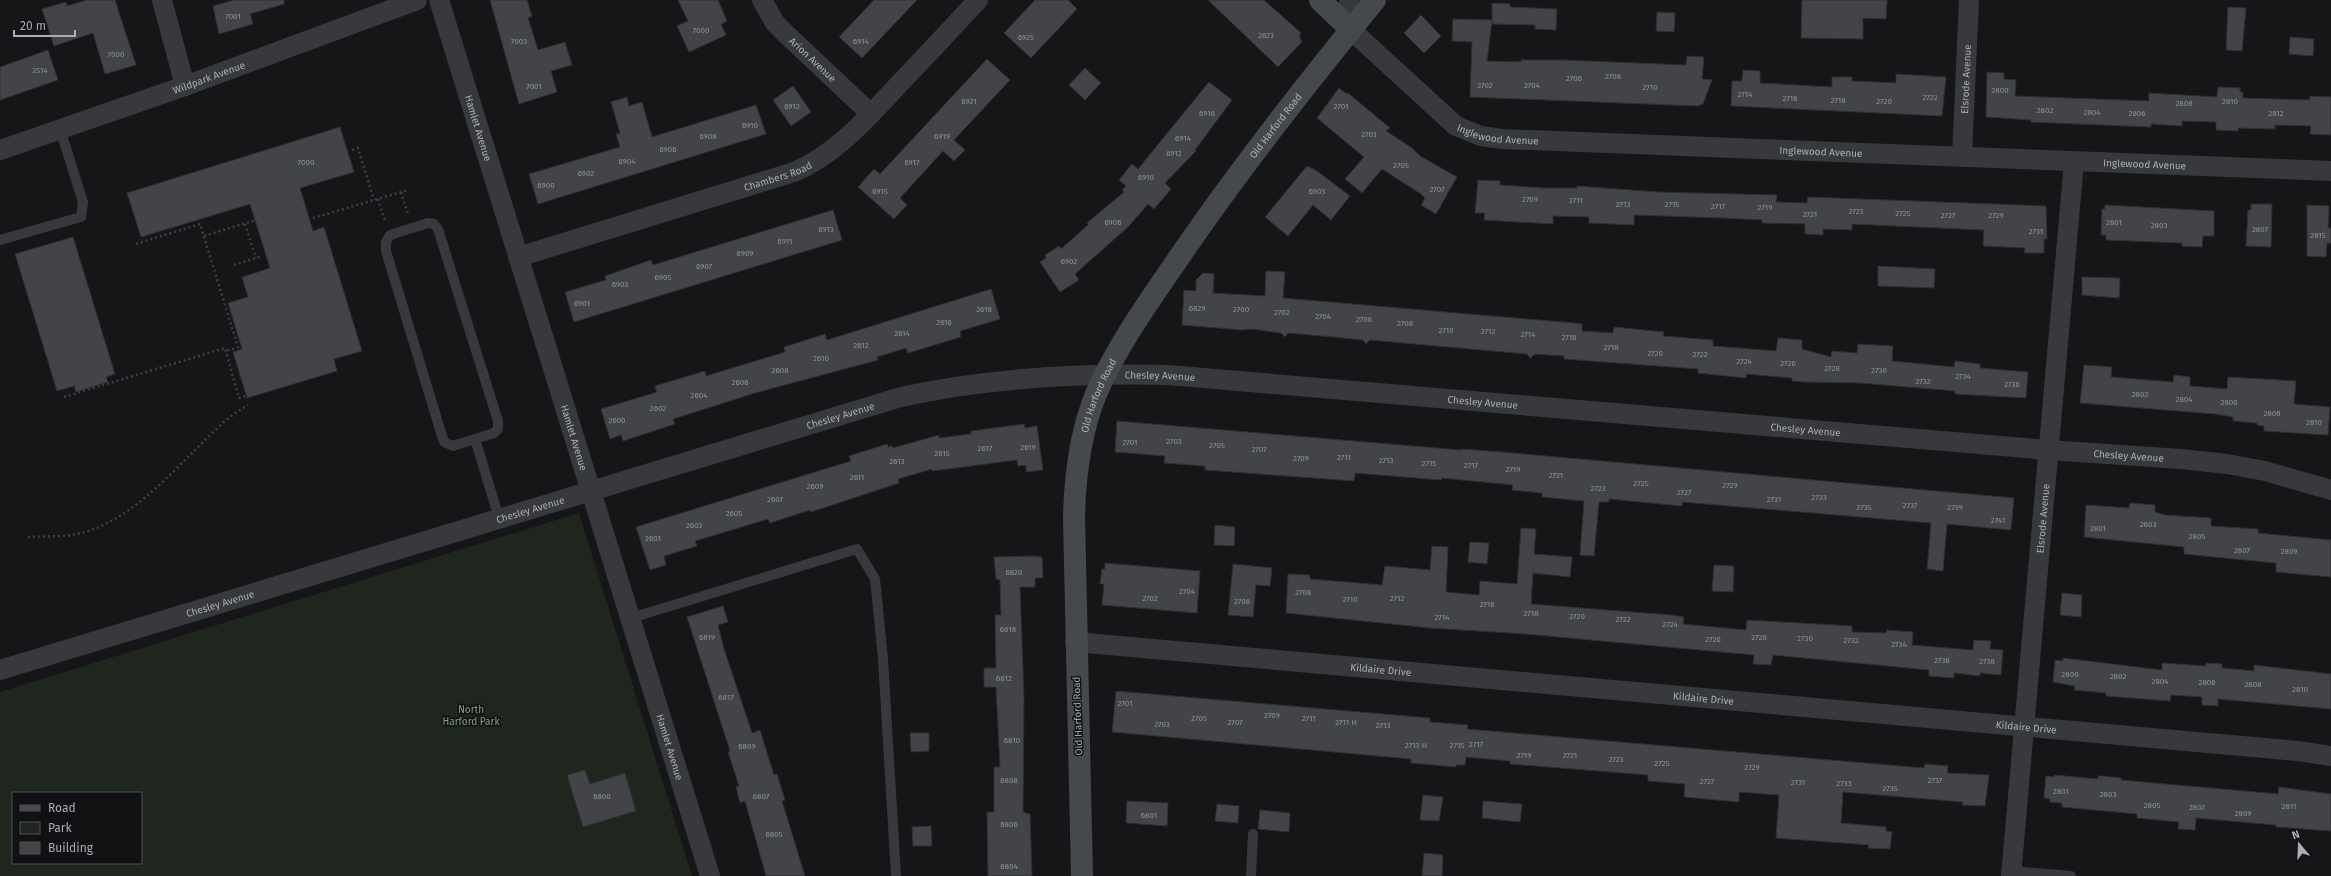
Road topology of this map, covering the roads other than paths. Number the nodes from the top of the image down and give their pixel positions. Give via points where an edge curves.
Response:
1 (162, 0) edge
2 (417, 0) edge
3 (439, 0) edge
4 (762, 0) edge
5 (978, 0) edge
6 (1320, 0) edge
7 (1349, 0) edge
8 (1375, 0) edge
9 (1969, 0) edge
10 (1350, 30) junction
11 (185, 86) junction
12 (871, 114) junction
13 (60, 129) junction
14 (0, 150) edge
15 (1962, 157) junction
16 (2074, 162) junction
17 (2331, 171) edge
18 (0, 240) edge
19 (518, 257) junction
20 (1106, 373) junction
21 (475, 439) junction
22 (2048, 450) junction
23 (591, 490) junction
24 (2331, 490) edge
25 (499, 518) junction
26 (630, 618) junction
27 (1075, 642) junction
28 (0, 670) edge
29 (2024, 728) junction
30 (2331, 756) edge
31 (1253, 834) dead end
32 (2011, 873) edge
33 (710, 876) edge
34 (896, 876) edge
35 (1082, 876) edge
36 (1251, 876) edge
37 (2071, 876) edge

1 - 11 street
2 - 11 street, Wildpark Avenue
3 - 19 street, Hamlet Avenue
4 - 12 street, Arion Avenue via 775,23
5 - 12 street, Chambers Road
6 - 10 street
7 - 10 street
8 - 10 street, Old Harford Road
9 - 15 street, Elsrode Avenue
10 - 15 street, Inglewood Avenue via 1456,126 1481,136 1502,139
10 - 20 street, Old Harford Road via 1234,179 1162,284
11 - 13 street, Wildpark Avenue
12 - 19 street, Chambers Road via 833,150 813,164 794,172
13 - 14 street, Wildpark Avenue
13 - 18 lane via 83,202 81,217
15 - 16 street, Inglewood Avenue
16 - 17 street, Inglewood Avenue
16 - 22 street, Elsrode Avenue
19 - 23 street, Hamlet Avenue
20 - 22 street, Chesley Avenue via 1176,375
20 - 23 street, Chesley Avenue via 937,389 901,397
20 - 27 street, Old Harford Road via 1090,412 1075,485
21 - 21 lane via 494,433 498,429 498,421 438,229 434,224 428,223 398,230 390,235 386,242 386,251 444,442 453,446
21 - 25 lane
22 - 24 street, Chesley Avenue via 2227,464 2265,471
22 - 29 street, Elsrode Avenue
23 - 25 street, Chesley Avenue
23 - 26 street, Hamlet Avenue
25 - 28 street, Chesley Avenue
26 - 33 street, Hamlet Avenue
26 - 34 lane via 857,549 875,579 883,658
27 - 29 street, Kildaire Drive
27 - 35 street, Old Harford Road
29 - 30 street, Kildaire Drive
29 - 32 street, Elsrode Avenue
31 - 36 lane
32 - 37 lane

